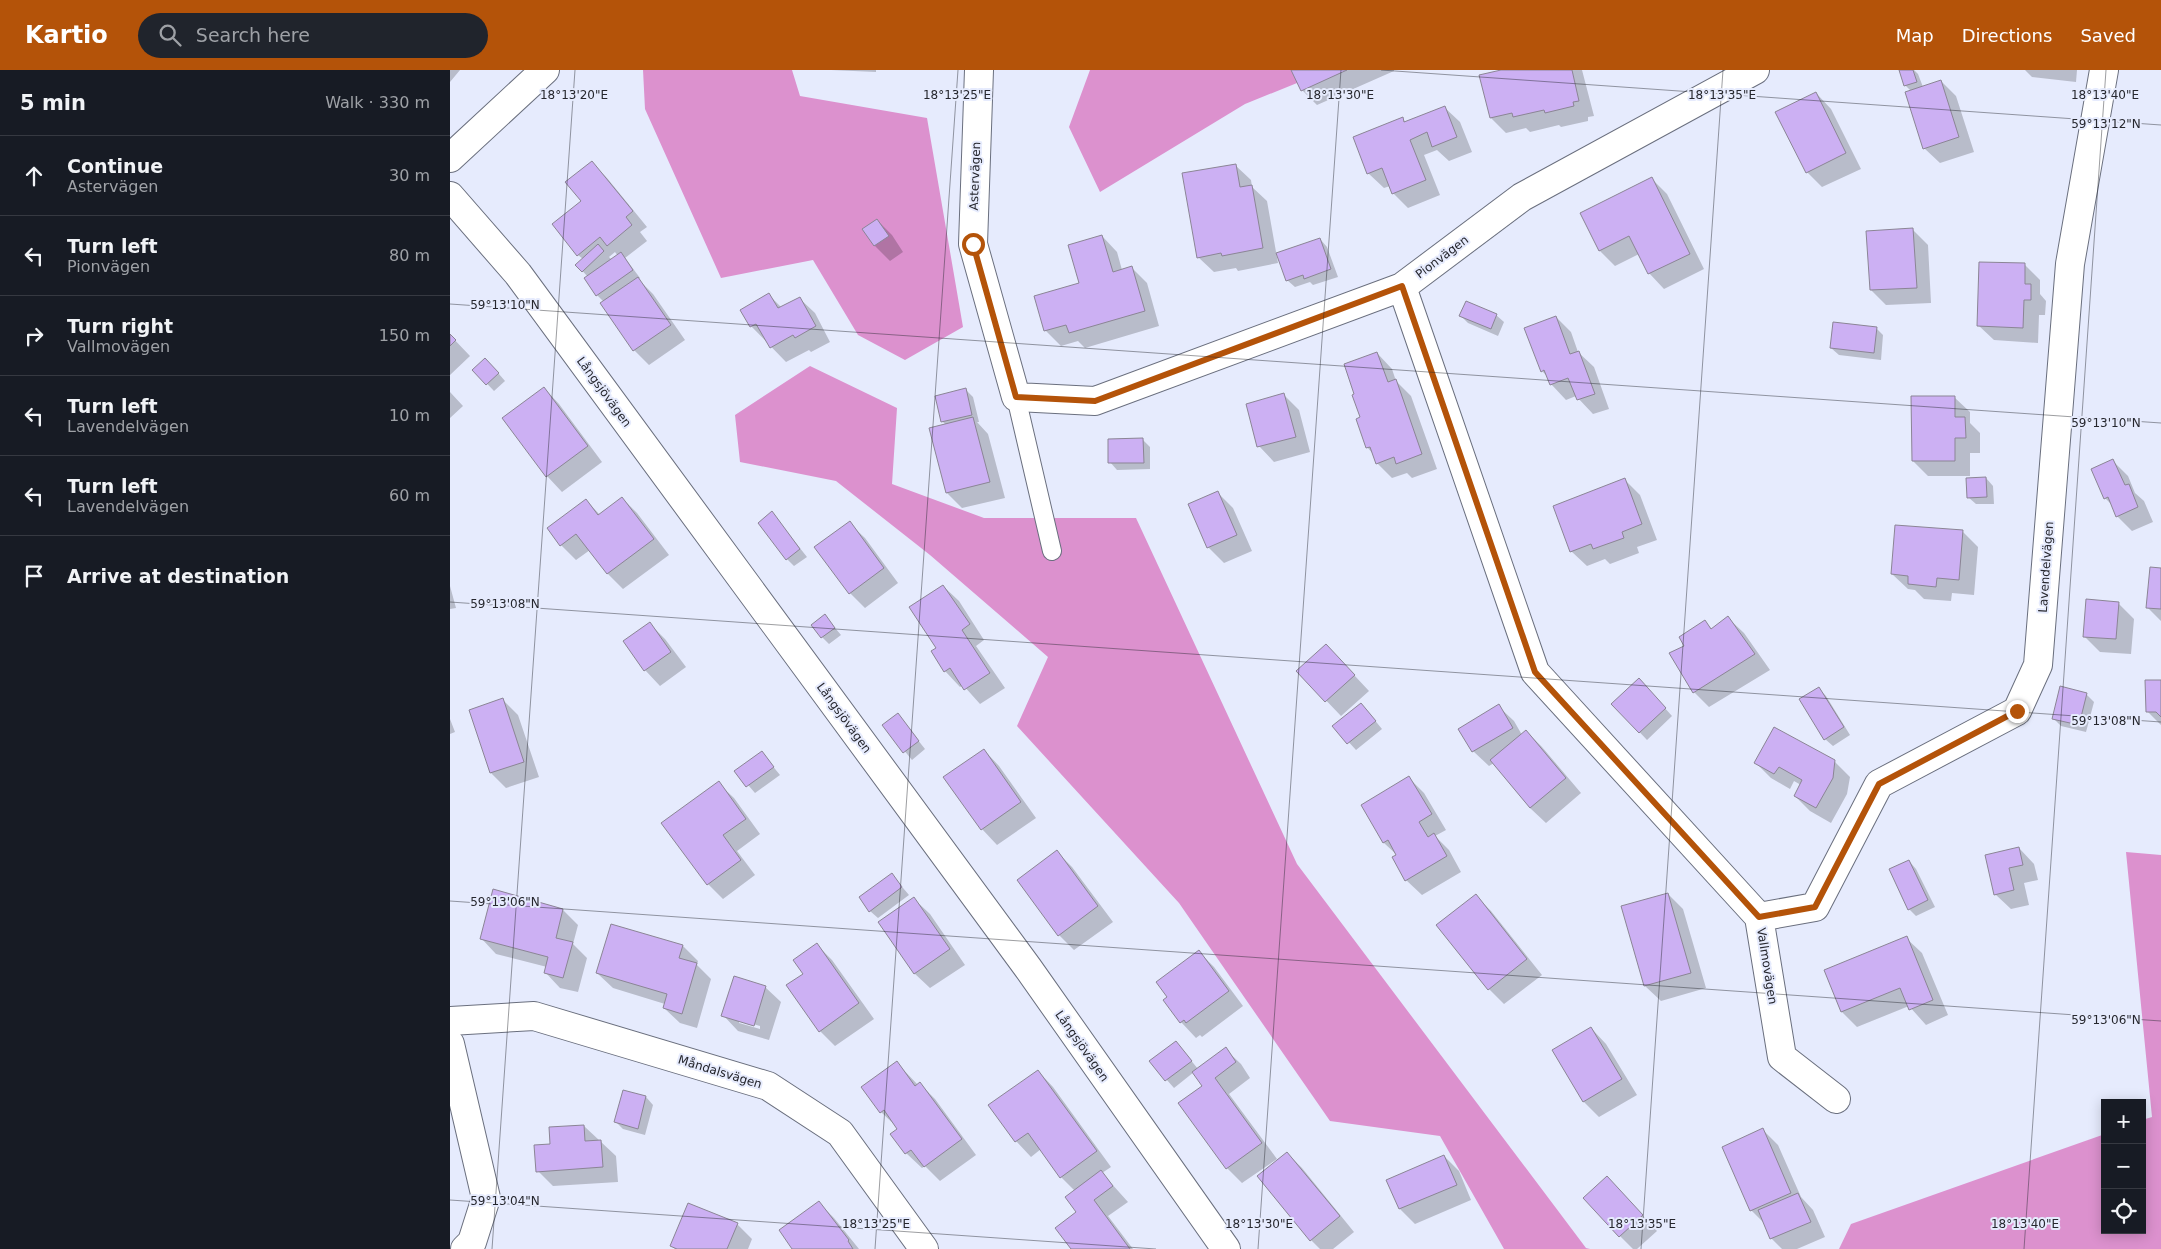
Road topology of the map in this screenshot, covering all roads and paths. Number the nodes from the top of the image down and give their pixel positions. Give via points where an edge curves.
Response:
1 (545, 70) edge
2 (979, 70) edge
3 (1755, 70) edge
4 (2104, 70) edge
5 (450, 158) edge
6 (450, 196) edge
7 (1402, 286) junction
8 (1016, 397) junction
9 (1052, 551) dead end
10 (1759, 917) junction
11 (450, 1021) edge
12 (450, 1044) edge
13 (1836, 1099) dead end
14 (465, 1249) edge
15 (924, 1249) edge
16 (1226, 1249) edge

1 - 5 street
2 - 8 street, Astervägen via 973,244
3 - 7 street, Pionvägen via 1522,197
4 - 10 street, Lavendelvägen via 2070,264 2038,665 2017,711 1879,784 1815,907
6 - 16 street, Långsjövägen via 518,274 1028,968
7 - 8 street, Pionvägen via 1095,401
7 - 10 street, Vallmovägen via 1535,672
8 - 9 lane
10 - 13 street, Vallmovägen via 1782,1057
11 - 15 street, Måndalsvägen via 534,1016 768,1086 840,1133
12 - 14 street via 486,1198 472,1242

